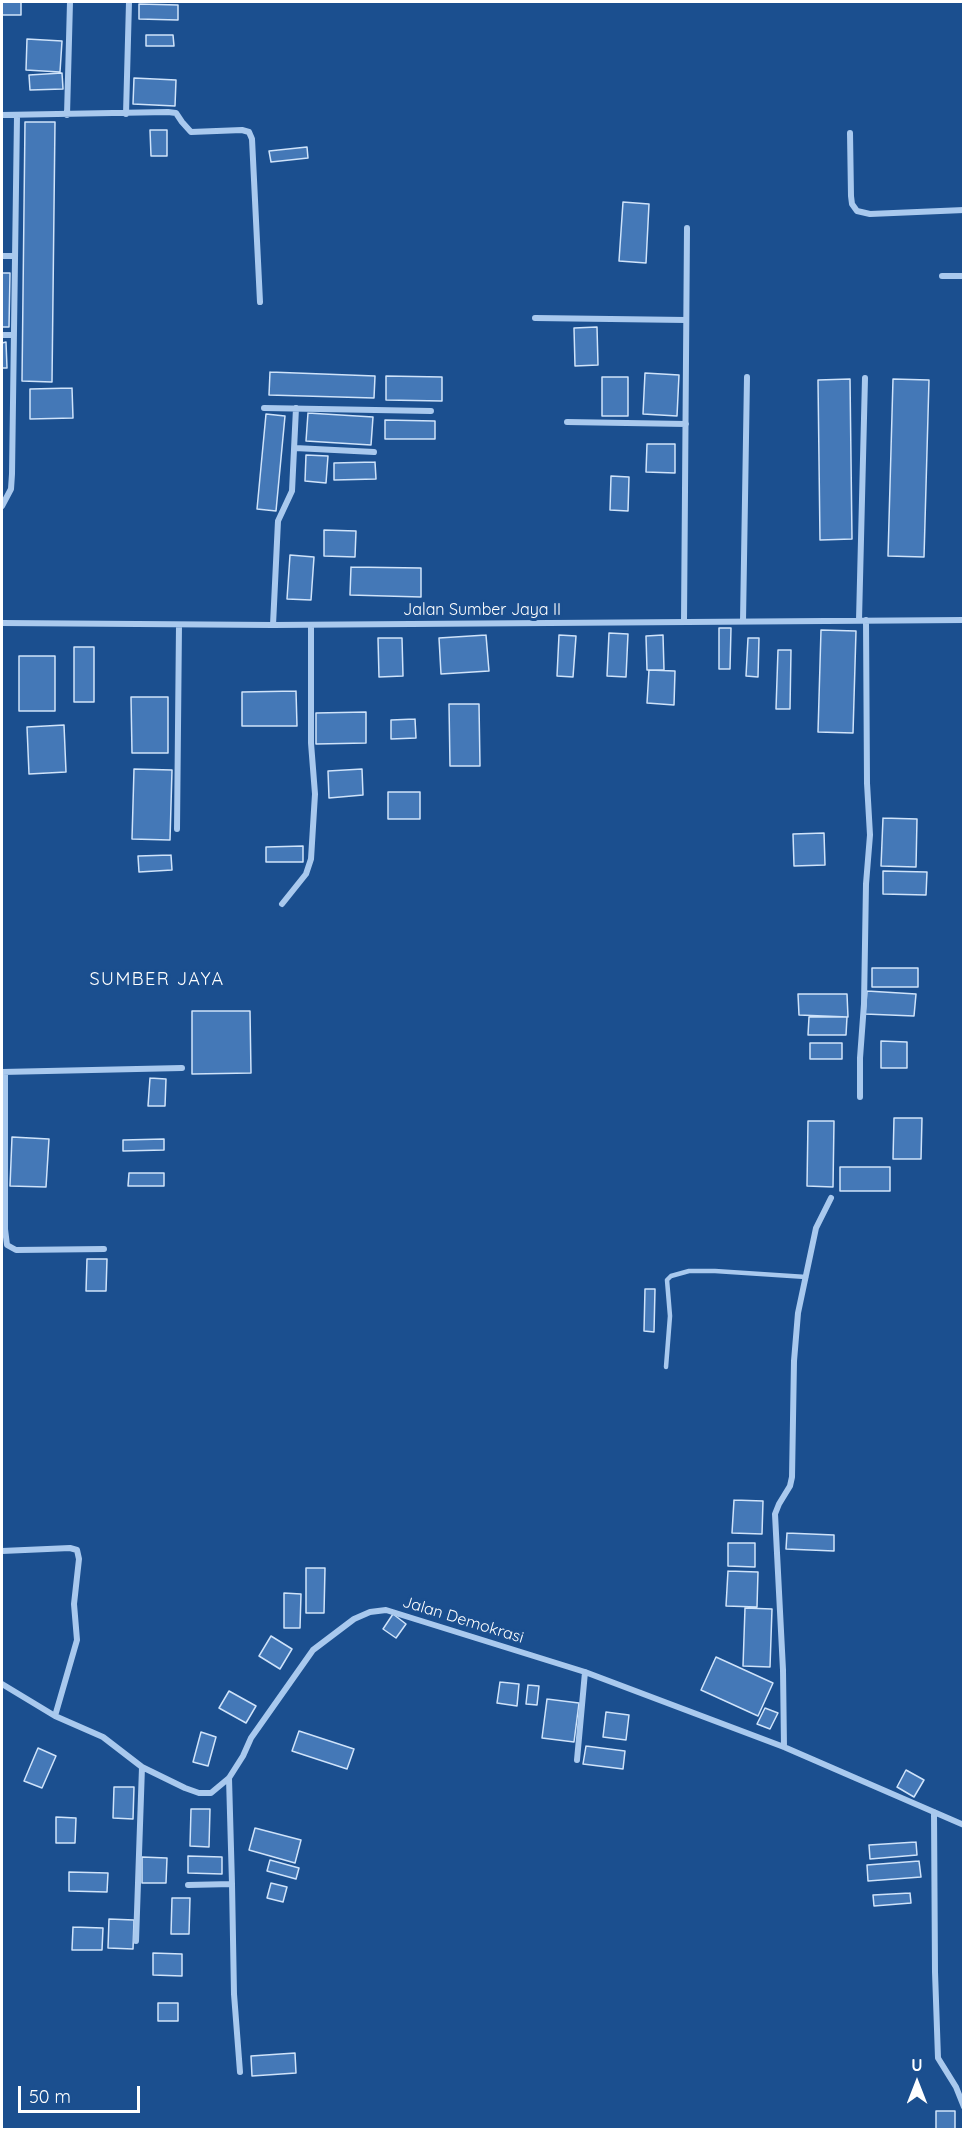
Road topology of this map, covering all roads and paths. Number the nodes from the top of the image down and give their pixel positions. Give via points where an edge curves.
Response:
1 (70, 2) edge
2 (129, 2) edge
3 (126, 114) junction
4 (2, 115) edge
5 (67, 115) junction
6 (17, 116) junction
7 (850, 133) dead end
8 (963, 210) edge
9 (687, 228) dead end
10 (2, 256) edge
11 (15, 256) junction
12 (942, 276) dead end
13 (963, 276) edge
14 (260, 302) dead end
15 (535, 318) dead end
16 (687, 320) junction
17 (2, 334) edge
18 (14, 335) junction
19 (747, 377) dead end
20 (865, 378) dead end
21 (264, 408) dead end
22 (296, 408) junction
23 (431, 411) dead end
24 (567, 422) dead end
25 (686, 424) junction
26 (295, 448) junction
27 (374, 452) dead end
28 (2, 506) edge
29 (863, 620) junction
30 (963, 620) edge
31 (743, 621) junction
32 (684, 622) junction
33 (2, 623) edge
34 (179, 625) junction
35 (273, 625) junction
36 (311, 625) junction
37 (177, 829) dead end
38 (282, 904) dead end
39 (182, 1068) dead end
40 (3, 1072) edge
41 (860, 1097) dead end
42 (831, 1197) dead end
43 (104, 1249) dead end
44 (806, 1277) junction
45 (666, 1367) dead end
46 (2, 1551) edge
47 (585, 1672) junction
48 (2, 1684) edge
49 (55, 1716) junction
50 (784, 1747) junction
51 (577, 1760) dead end
52 (142, 1767) junction
53 (229, 1778) junction
54 (934, 1812) junction
55 (963, 1825) edge
56 (232, 1884) junction
57 (188, 1885) dead end
58 (136, 1941) dead end
59 (240, 2072) dead end
60 (963, 2107) edge

1 - 5 street
2 - 3 street
3 - 5 street
3 - 14 street via 177,113 191,132 249,132
4 - 6 street
5 - 6 street
6 - 11 street
7 - 8 street via 851,196 857,211 870,214
9 - 16 street
10 - 11 street
11 - 18 street
12 - 13 street
15 - 16 street
16 - 25 street
17 - 18 street
18 - 28 street via 11,489
19 - 31 street
20 - 29 street
21 - 22 street
22 - 23 street
22 - 26 street
24 - 25 street
25 - 32 street
26 - 27 street
26 - 35 street via 292,491 278,521
29 - 30 street, Jalan Sumber Jaya II
29 - 31 street, Jalan Sumber Jaya II
29 - 41 street via 870,835
31 - 32 street, Jalan Sumber Jaya II
32 - 36 street, Jalan Sumber Jaya II
33 - 34 street, Jalan Sumber Jaya II
34 - 35 street, Jalan Sumber Jaya II
34 - 37 street
35 - 36 street, Jalan Sumber Jaya II
36 - 38 street via 315,794 311,859 306,874
39 - 40 street
40 - 43 street via 7,1245 16,1250
42 - 44 street via 816,1228
44 - 45 lane via 715,1271 671,1276 667,1280 670,1316
44 - 50 street via 794,1361 792,1477 776,1514
46 - 49 street via 77,1550 77,1641
47 - 50 street, Jalan Demokrasi
47 - 51 street
47 - 53 street, Jalan Demokrasi via 386,1610 370,1612 354,1619 313,1650 251,1738
48 - 49 street, Jalan Demokrasi
49 - 52 street, Jalan Demokrasi via 103,1737
50 - 54 street, Jalan Demokrasi
52 - 53 street, Jalan Demokrasi via 199,1793 211,1793
52 - 58 street
53 - 56 street
54 - 55 street, Jalan Demokrasi
54 - 60 street via 938,2058
56 - 57 street
56 - 59 street

